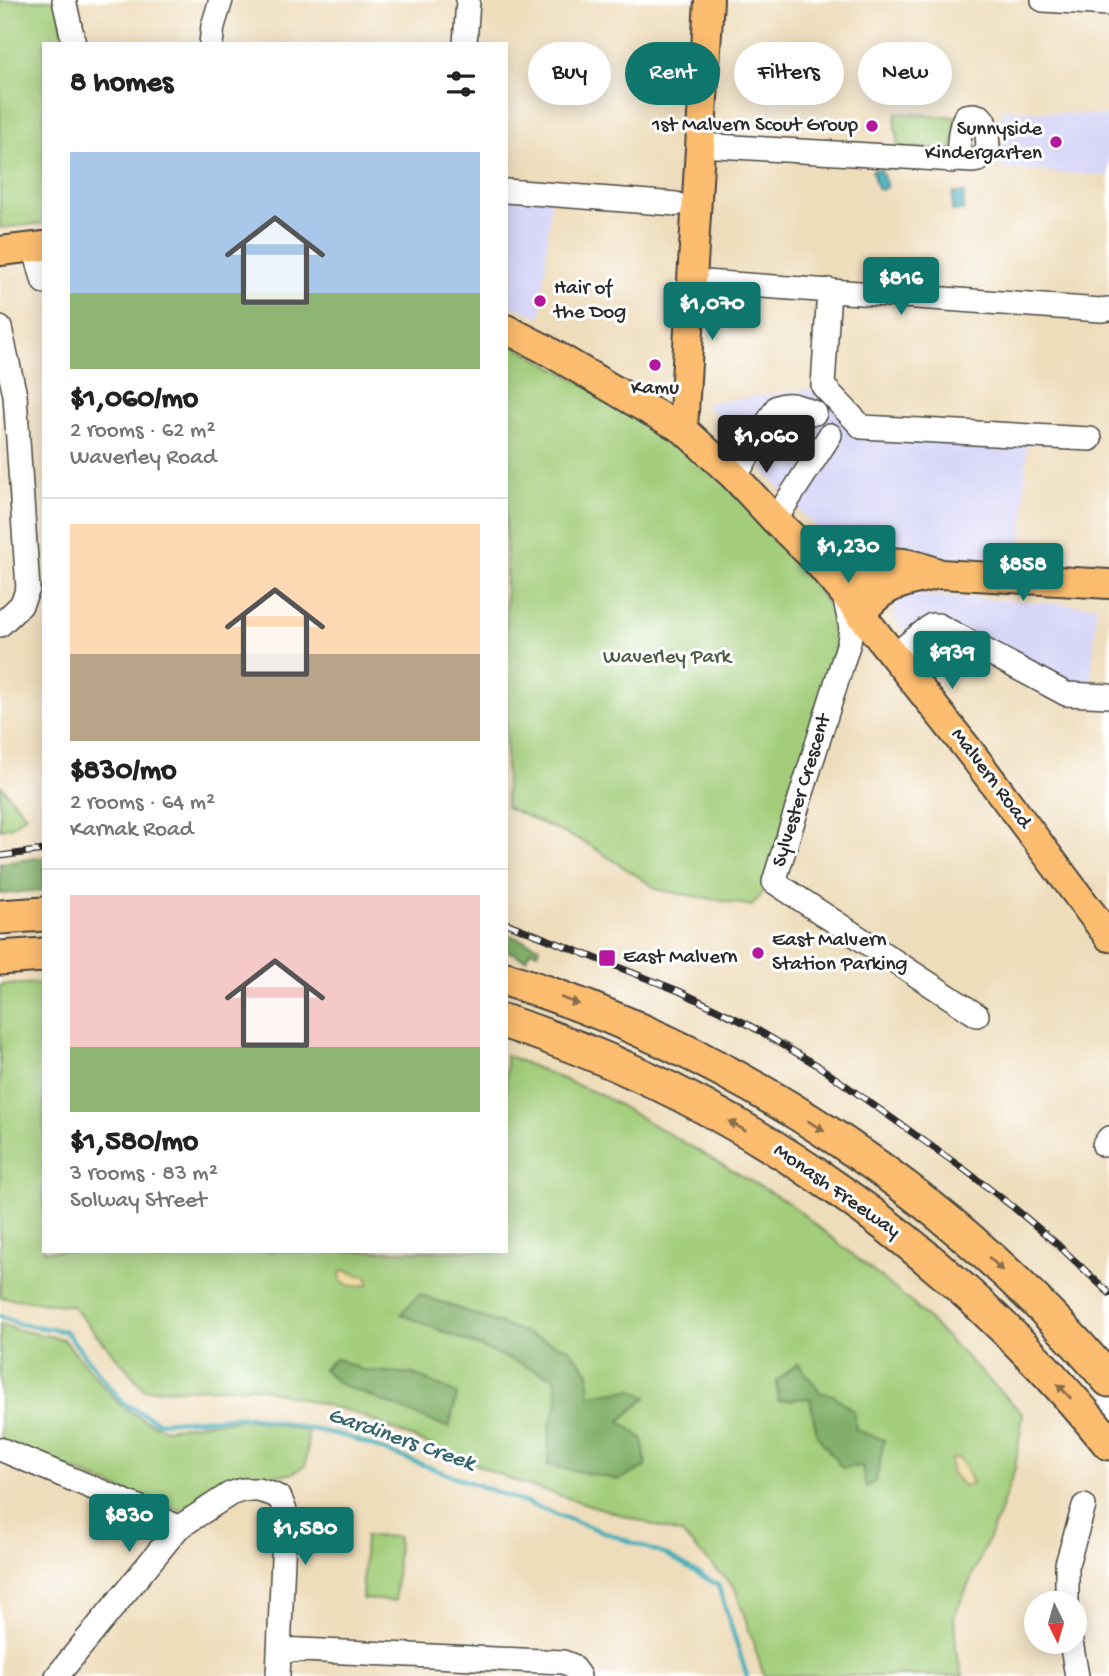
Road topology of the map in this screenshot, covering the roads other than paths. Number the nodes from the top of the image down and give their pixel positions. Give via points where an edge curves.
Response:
1 (64, 0) edge
2 (221, 0) edge
3 (468, 0) edge
4 (709, 0) edge
5 (1044, 0) edge
6 (1109, 4) edge
7 (74, 42) edge
8 (211, 42) edge
9 (465, 42) edge
10 (700, 145) junction
11 (951, 161) dead end
12 (508, 191) edge
13 (676, 204) dead end
14 (39, 247) edge
15 (0, 251) edge
16 (42, 268) edge
17 (691, 281) junction
18 (829, 290) junction
19 (1109, 309) edge
20 (0, 328) edge
21 (508, 330) edge
22 (815, 413) dead end
23 (683, 429) junction
24 (830, 435) dead end
25 (1090, 439) dead end
26 (735, 477) junction
27 (775, 520) junction
28 (814, 558) junction
29 (884, 564) junction
30 (941, 574) junction
31 (1109, 584) edge
32 (851, 612) junction
33 (0, 625) edge
34 (893, 656) junction
35 (1109, 696) edge
36 (42, 914) edge
37 (0, 917) edge
38 (1109, 937) edge
39 (42, 955) edge
40 (0, 957) edge
41 (508, 980) edge
42 (977, 1015) dead end
43 (508, 1023) edge
44 (1109, 1380) edge
45 (1109, 1443) edge
46 (0, 1449) edge
47 (1084, 1506) dead end
48 (178, 1528) junction
49 (1067, 1591) edge
50 (279, 1649) junction
51 (1073, 1654) edge
52 (57, 1676) edge
53 (278, 1676) edge
54 (579, 1676) edge
55 (1077, 1676) edge

1 - 7 street
2 - 8 street
3 - 9 street
4 - 10 main road
5 - 6 street
10 - 11 street
10 - 17 main road
12 - 13 street
14 - 15 main road
14 - 16 street
17 - 18 street
17 - 23 main road
18 - 19 street
18 - 25 street via 823,386 862,427
20 - 33 street via 15,395 28,580 21,605
21 - 23 main road, Malvern Road
22 - 26 street via 794,405 777,407
23 - 26 main road, Malvern Road
24 - 27 street
26 - 27 main road, Malvern Road
27 - 28 main road, Malvern Road
28 - 29 main road
28 - 32 main road, Malvern Road
29 - 30 main road via 920,566
29 - 32 main road via 862,578
30 - 31 main road
30 - 32 main road via 892,586
32 - 34 main road, Malvern Road
32 - 42 street, Sylvester Crescent via 849,642 774,882
34 - 35 street via 938,625 1066,694
34 - 38 main road, Malvern Road
36 - 37 highway
39 - 40 highway
41 -> 44 highway, Monash Freeway via 595,1010 698,1058 835,1137 924,1202 991,1259
45 -> 43 highway, Monash Freeway via 1037,1361 960,1286 834,1186 675,1092
46 - 48 street
47 - 49 street via 1067,1564
48 - 50 street via 237,1492 258,1490 280,1498 285,1511
48 - 52 street
50 - 53 street
50 - 54 street via 563,1662
51 - 55 street

